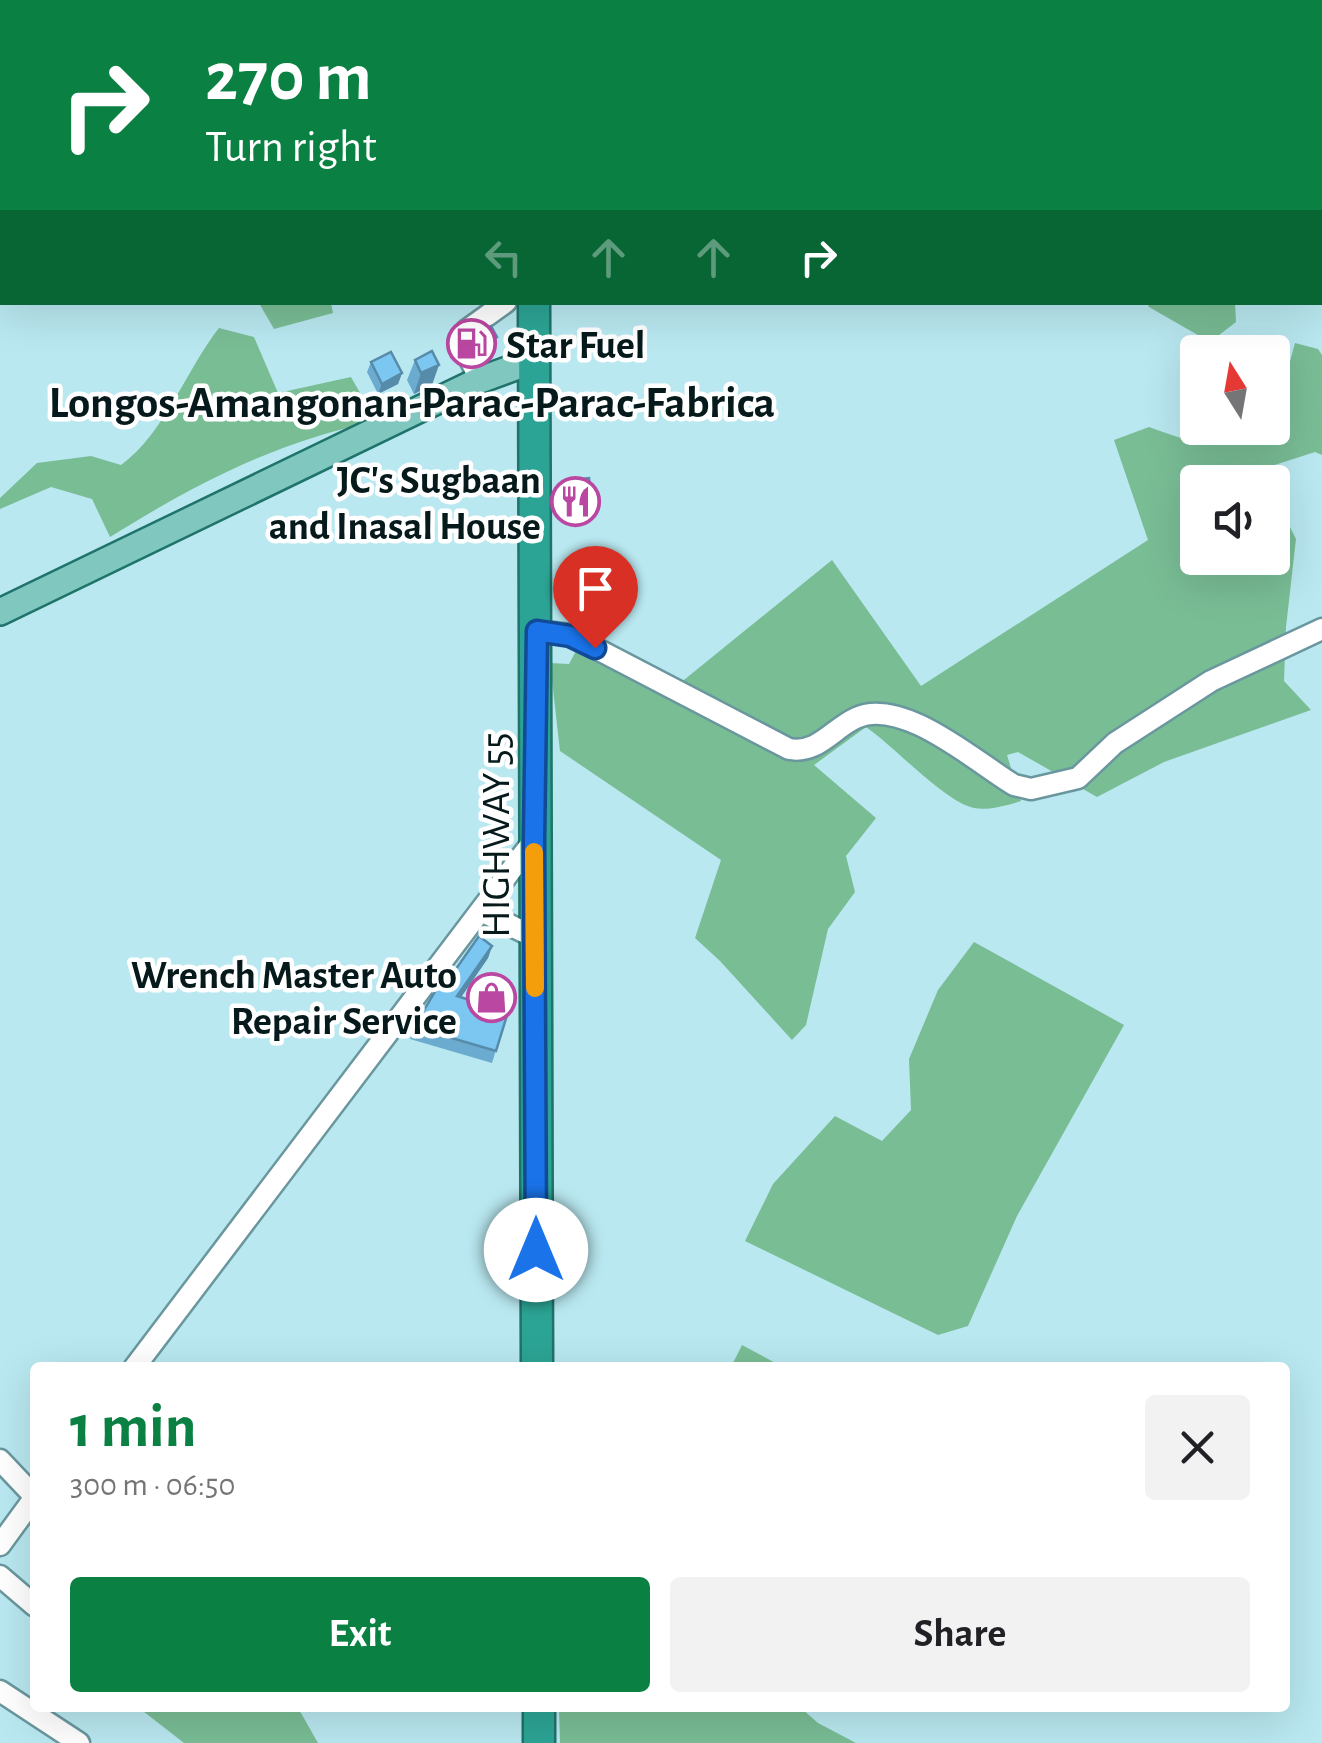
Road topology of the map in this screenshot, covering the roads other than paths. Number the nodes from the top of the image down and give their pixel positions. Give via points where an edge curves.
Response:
1 (502, 305) edge
2 (534, 305) edge
3 (534, 360) junction
4 (480, 380) junction
5 (0, 612) edge
6 (1322, 629) edge
7 (554, 633) junction
8 (534, 840) junction
9 (480, 910) junction
10 (534, 937) junction
11 (139, 1362) edge
12 (537, 1362) edge
13 (0, 1460) edge
14 (30, 1492) edge
15 (30, 1504) edge
16 (0, 1545) edge
17 (0, 1576) edge
18 (30, 1602) edge
19 (0, 1691) edge
20 (30, 1711) edge
21 (32, 1712) edge
22 (539, 1712) edge
23 (79, 1743) edge
24 (539, 1743) edge

1 - 4 street via 467,330 466,351
2 - 3 highway, HIGHWAY 55
3 - 4 main road
3 - 7 highway, HIGHWAY 55
4 - 5 main road
6 - 7 street via 1196,690 1115,743 1078,778 1031,789 921,726 881,714 856,718 810,748 788,748
7 - 8 highway, HIGHWAY 55
8 - 9 street
8 - 10 highway, HIGHWAY 55
9 - 10 street
9 - 11 street
10 - 12 highway, HIGHWAY 55
13 - 14 street
15 - 16 street
17 - 18 street
19 - 20 street
21 - 23 street
22 - 24 highway

